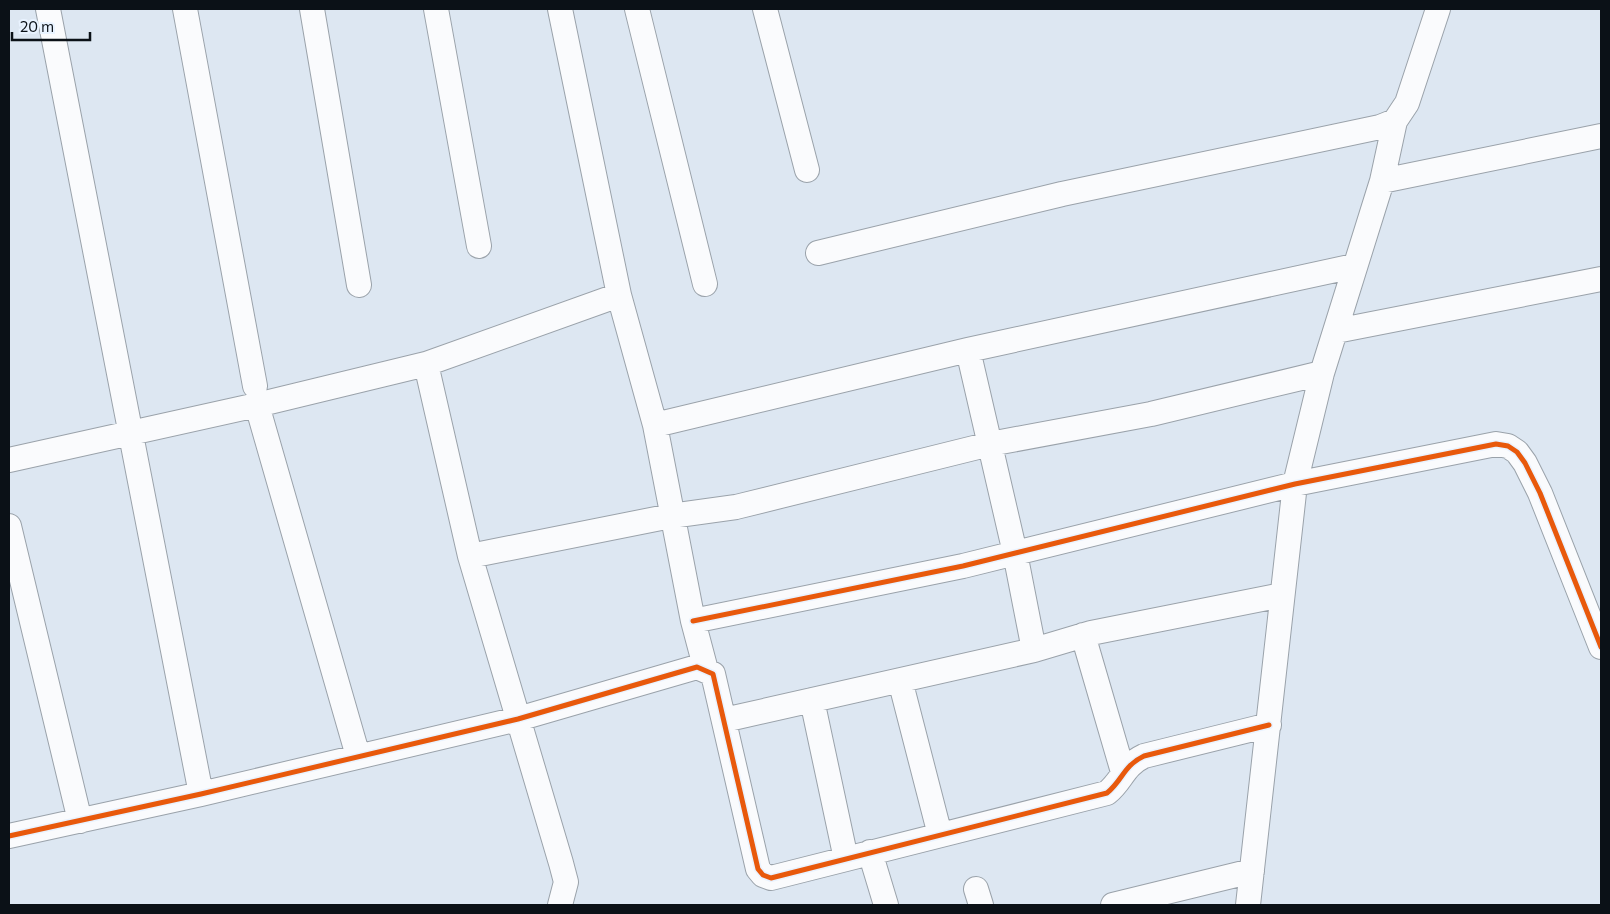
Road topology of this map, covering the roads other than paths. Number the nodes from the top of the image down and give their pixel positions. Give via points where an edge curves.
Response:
1 (48, 9) edge
2 (185, 9) edge
3 (312, 9) edge
4 (436, 9) edge
5 (560, 9) edge
6 (637, 9) edge
7 (765, 9) edge
8 (1438, 9) edge
9 (1395, 122) junction
10 (1601, 136) edge
11 (807, 170) dead end
12 (1382, 181) junction
13 (479, 246) dead end
14 (818, 253) dead end
15 (1354, 266) junction
16 (1601, 279) edge
17 (705, 284) dead end
18 (359, 285) dead end
19 (619, 295) junction
20 (1336, 331) junction
21 (968, 350) junction
22 (426, 364) junction
23 (1322, 373) junction
24 (256, 396) junction
25 (654, 425) junction
26 (129, 434) junction
27 (990, 444) junction
28 (9, 460) edge
29 (1295, 484) junction
30 (671, 516) junction
31 (9, 526) edge
32 (1015, 553) junction
33 (470, 556) junction
34 (1282, 595) junction
35 (693, 621) junction
36 (1084, 635) junction
37 (1601, 647) edge
38 (1034, 650) junction
39 (706, 670) junction
40 (900, 680) junction
41 (812, 700) junction
42 (518, 719) junction
43 (724, 720) junction
44 (1269, 725) junction
45 (358, 756) junction
46 (1122, 772) junction
47 (202, 794) junction
48 (80, 821) junction
49 (940, 835) junction
50 (9, 836) edge
51 (870, 852) junction
52 (846, 859) junction
53 (1252, 871) junction
54 (560, 905) edge
55 (886, 905) edge
56 (1113, 905) edge
57 (1248, 905) edge

1 - 26 street
2 - 24 street
3 - 18 street
4 - 13 street
5 - 19 street
6 - 17 street
7 - 11 street
8 - 9 street via 1408,103
9 - 12 street
9 - 14 street via 954,219
10 - 12 street
12 - 15 street
15 - 20 street
15 - 21 street
16 - 20 street
19 - 22 street
19 - 25 street
20 - 23 street
21 - 25 street
21 - 27 street
22 - 24 street
22 - 33 street
23 - 27 street via 1151,414
23 - 29 street
24 - 26 street
24 - 45 street
25 - 30 street
26 - 28 street
26 - 47 street
27 - 30 street via 736,507
27 - 32 street
29 - 32 street
29 - 34 street
29 - 37 street via 1482,445 1508,446 1525,463 1540,493
30 - 33 street
30 - 35 street
31 - 48 street
32 - 35 street
32 - 38 street
33 - 42 street
34 - 36 street
34 - 44 street
35 - 39 street
36 - 38 street
36 - 46 street
38 - 40 street
39 - 42 street via 689,669
39 - 43 street via 713,674
40 - 41 street
40 - 49 street
41 - 43 street
41 - 52 street
42 - 45 street
42 - 54 street via 566,882
43 - 52 street via 757,864 763,875 771,878
44 - 46 street via 1144,756 1131,762
44 - 53 street
45 - 47 street
46 - 49 street via 1114,787 1107,792
47 - 48 street
48 - 50 street
49 - 51 street
51 - 52 street
51 - 55 street
53 - 56 street
53 - 57 street

